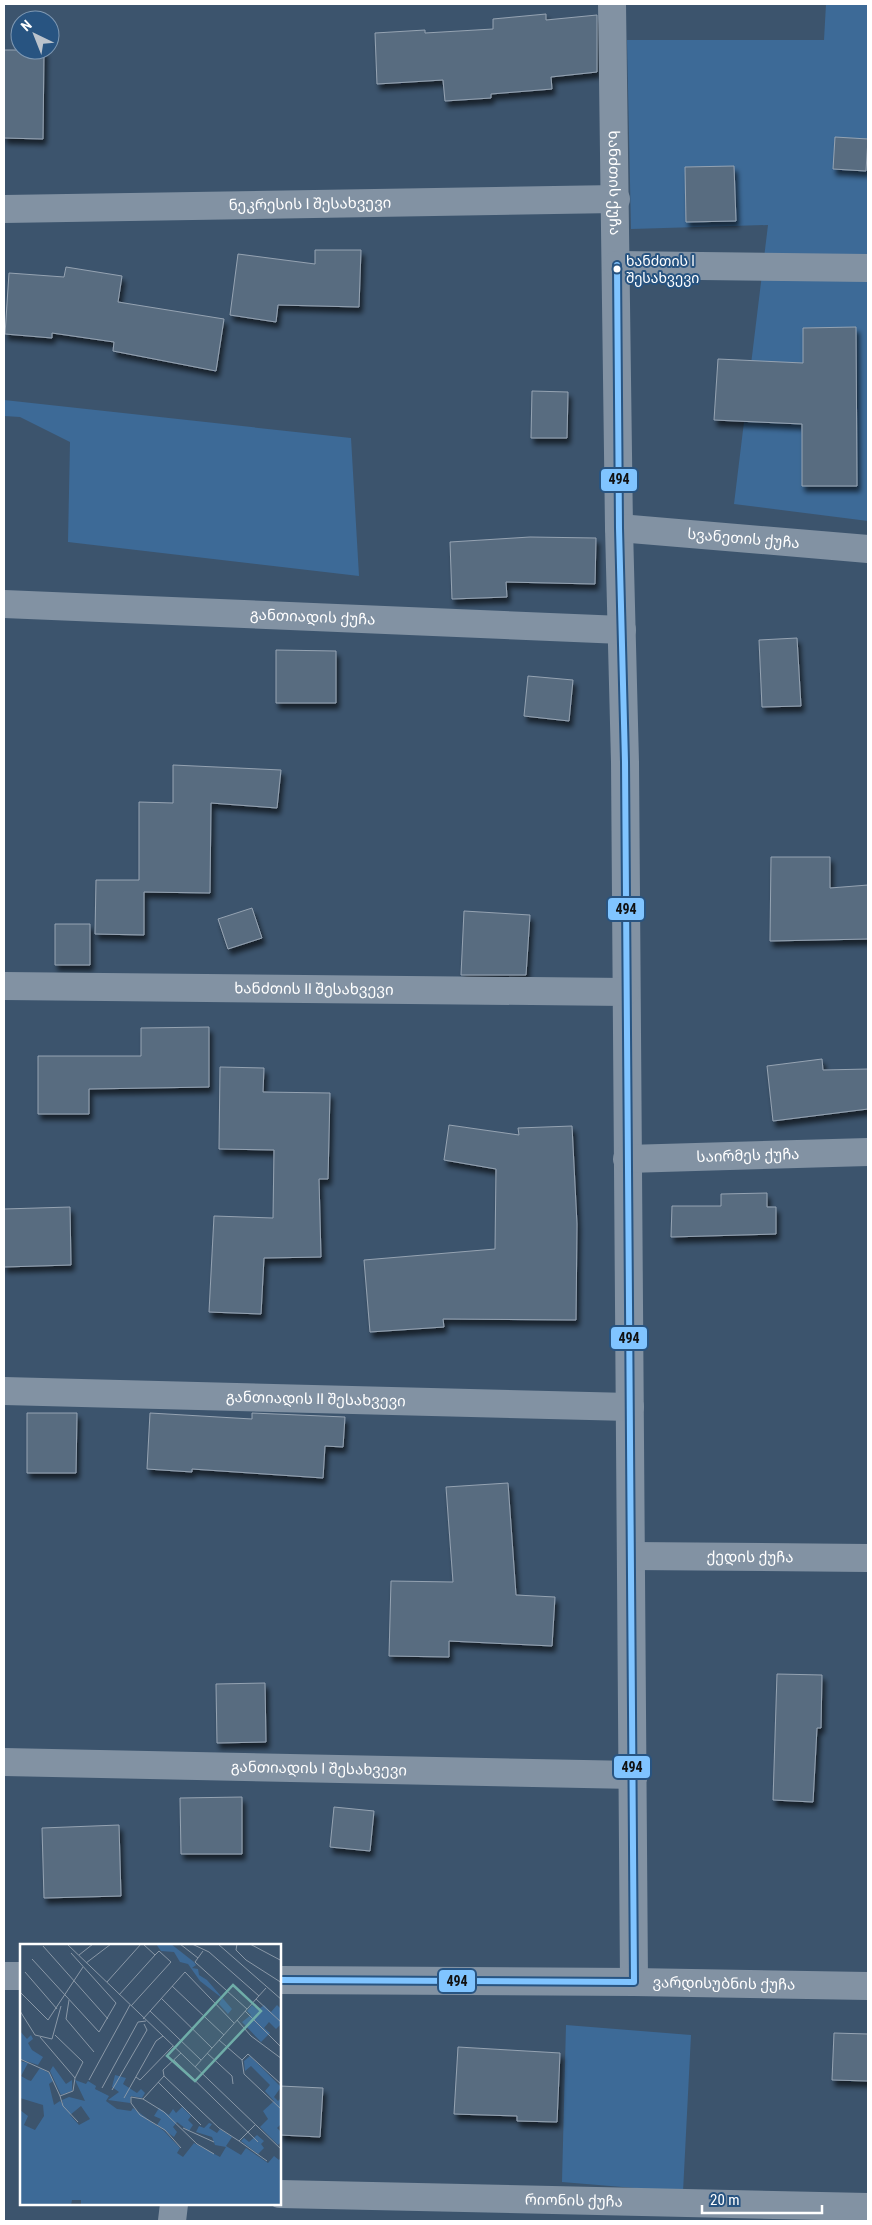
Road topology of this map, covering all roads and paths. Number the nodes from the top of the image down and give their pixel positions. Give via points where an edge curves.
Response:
1 (612, 4) edge
2 (616, 199) junction
3 (4, 209) edge
4 (617, 265) junction
5 (868, 268) edge
6 (619, 528) junction
7 (868, 549) edge
8 (4, 604) edge
9 (622, 630) junction
10 (4, 986) edge
11 (625, 992) junction
12 (868, 1152) edge
13 (627, 1159) junction
14 (4, 1392) edge
15 (630, 1407) junction
16 (631, 1556) junction
17 (868, 1558) edge
18 (4, 1762) edge
19 (634, 1775) junction
20 (4, 1976) edge
21 (20, 1976) edge
22 (281, 1980) edge
23 (634, 1982) junction
24 (868, 1986) edge
25 (281, 2194) edge
26 (174, 2205) edge
27 (868, 2207) edge
28 (172, 2221) edge

1 - 2 street, ხანძთის ქუჩა
2 - 3 street, ნეკრესის I შესახვევი
2 - 4 street, ხანძთის ქუჩა
4 - 5 street
4 - 6 street, ხანძთის ქუჩა
6 - 7 street, სვანეთის ქუჩა
6 - 9 street, ხანძთის ქუჩა
8 - 9 street, განთიადის ქუჩა
9 - 11 street, ხანძთის ქუჩა
10 - 11 street, ხანძთის II შესახვევი
11 - 13 street, ხანძთის ქუჩა
12 - 13 street, საირმეს ქუჩა
13 - 15 street, ხანძთის ქუჩა
14 - 15 street, განთიადის II შესახვევი
15 - 16 street, ხანძთის ქუჩა
16 - 17 street, ქედის ქუჩა
16 - 19 street, ხანძთის ქუჩა
18 - 19 street, განთიადის I შესახვევი
19 - 23 street, ხანძთის ქუჩა
20 - 21 street
22 - 23 street, ვარდისუბნის ქუჩა
23 - 24 street, ვარდისუბნის ქუჩა
25 - 27 street, რიონის ქუჩა
26 - 28 street

